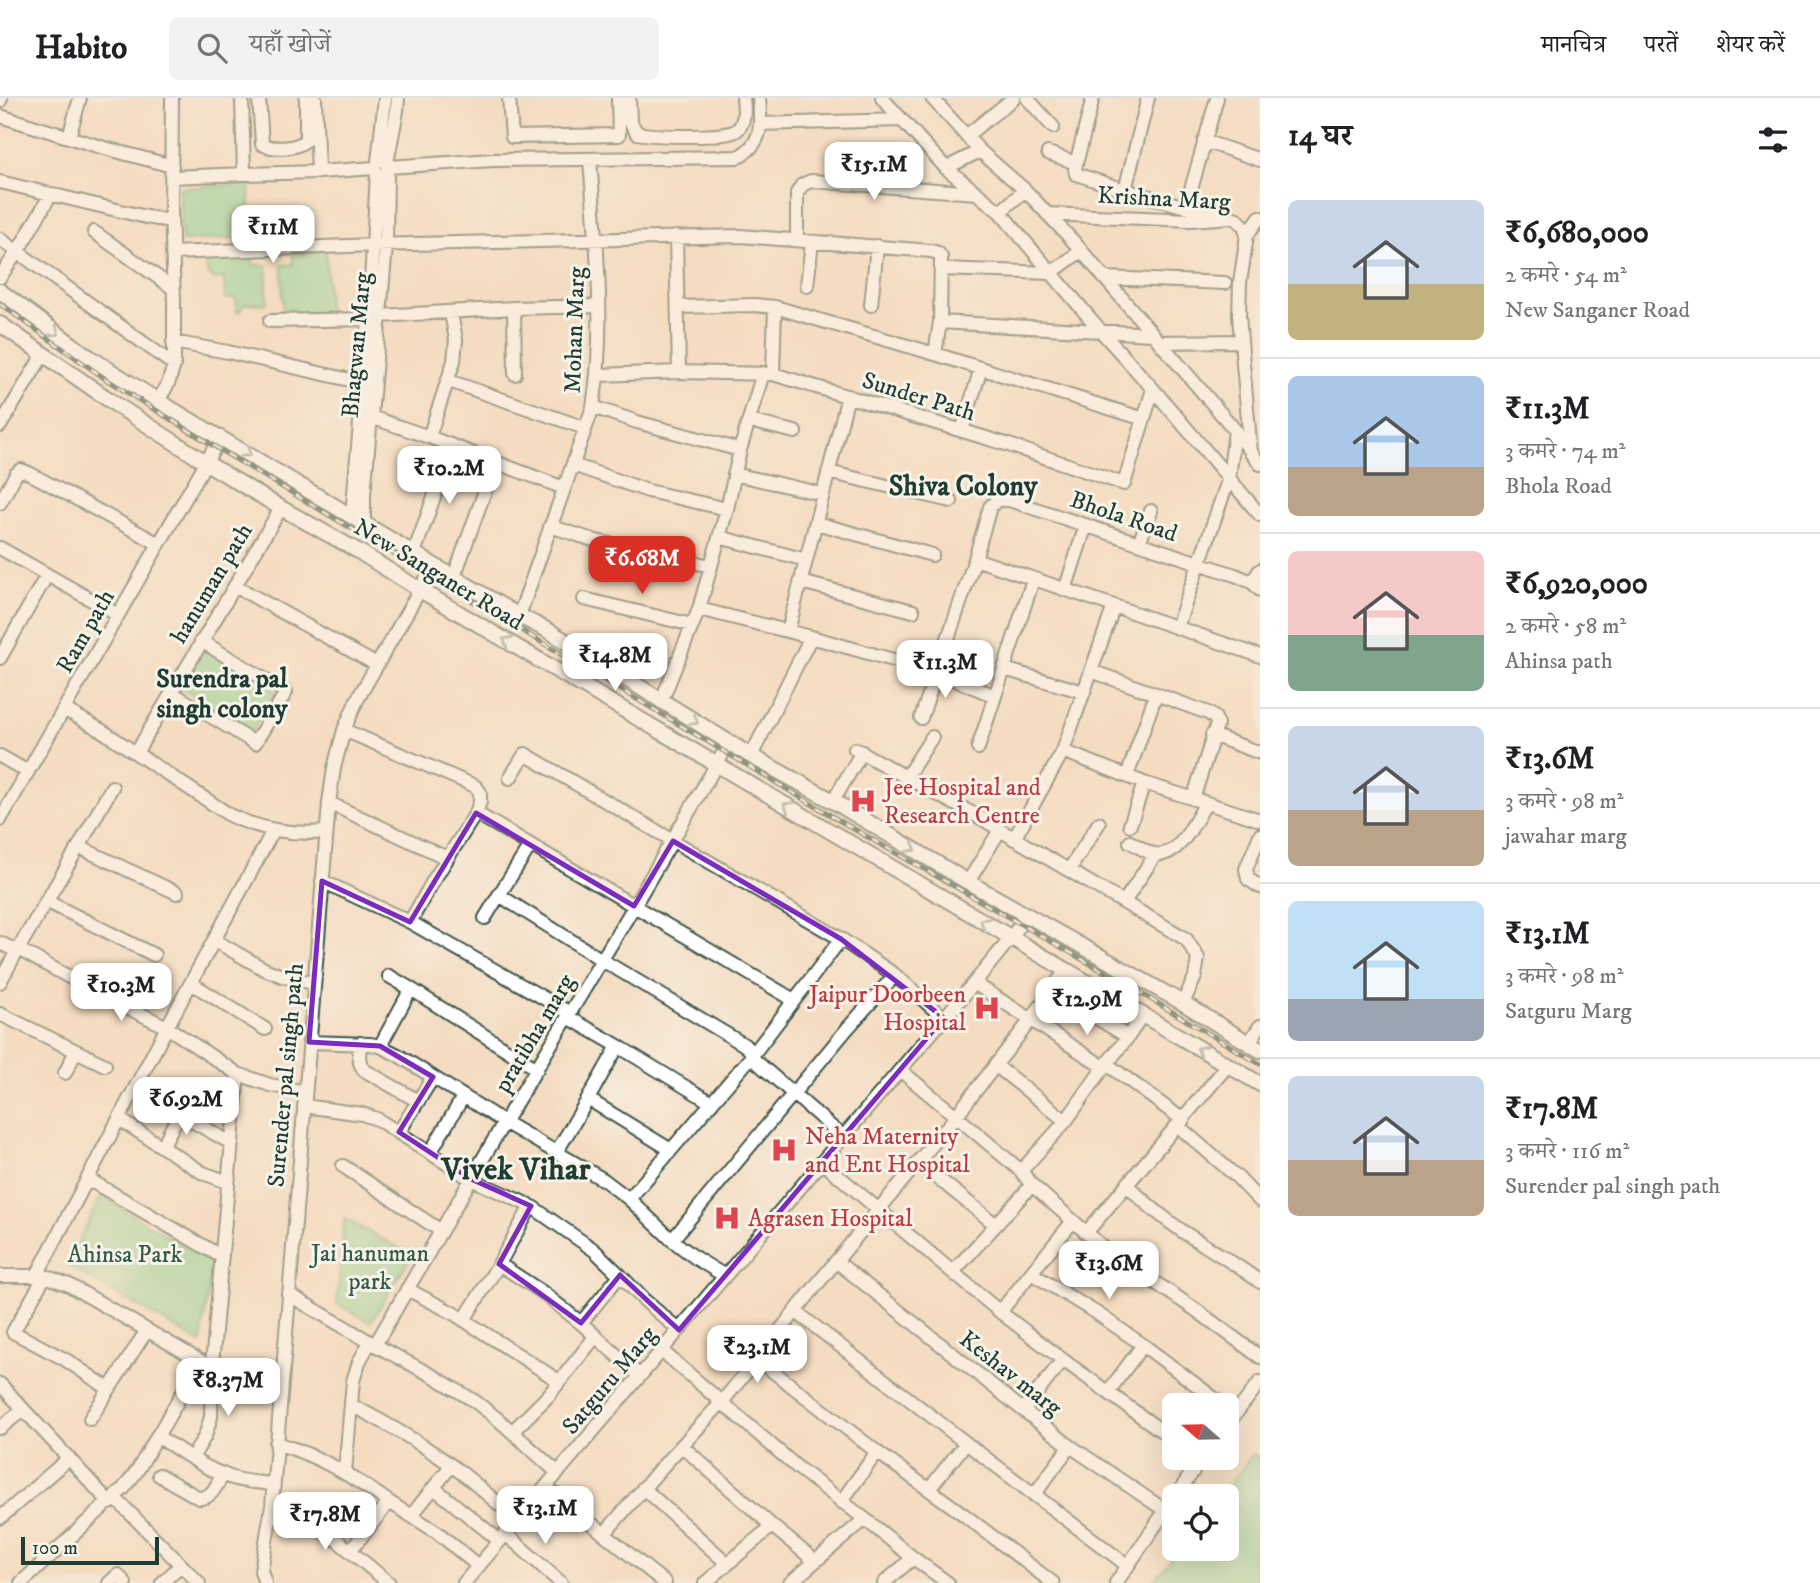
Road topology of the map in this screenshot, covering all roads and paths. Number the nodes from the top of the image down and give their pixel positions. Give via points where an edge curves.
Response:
1 (80, 98) edge
2 (172, 98) edge
3 (242, 98) edge
4 (259, 98) edge
5 (306, 98) edge
6 (315, 98) edge
7 (386, 98) edge
8 (398, 98) edge
9 (509, 98) edge
10 (618, 98) edge
11 (629, 98) edge
12 (743, 98) edge
13 (759, 98) edge
14 (882, 98) edge
15 (932, 98) edge
16 (1014, 98) edge
17 (1027, 98) edge
18 (1093, 98) edge
19 (1148, 98) edge
20 (1217, 98) edge
21 (0, 116) edge
22 (901, 120) junction
23 (760, 124) junction
24 (1053, 127) dead end
25 (681, 135) junction
26 (565, 136) junction
27 (966, 136) junction
28 (69, 137) junction
29 (1204, 141) junction
30 (285, 147) junction
31 (981, 150) junction
32 (1048, 153) dead end
33 (681, 158) junction
34 (565, 159) junction
35 (590, 159) junction
36 (1260, 160) edge
37 (1076, 163) junction
38 (382, 167) junction
39 (946, 168) junction
40 (172, 172) junction
41 (318, 172) junction
42 (284, 173) junction
43 (244, 174) junction
44 (0, 182) edge
45 (1025, 190) junction
46 (1125, 190) junction
47 (977, 193) junction
48 (51, 194) junction
49 (1186, 207) junction
50 (1000, 212) junction
51 (1047, 214) junction
52 (1231, 217) junction
53 (1260, 217) edge
54 (172, 221) junction
55 (93, 232) dead end
56 (1247, 235) junction
57 (676, 237) junction
58 (0, 239) edge
59 (596, 240) junction
60 (797, 240) junction
61 (812, 242) junction
62 (380, 245) junction
63 (877, 246) junction
64 (18, 251) junction
65 (1081, 251) junction
66 (172, 253) junction
67 (941, 269) junction
68 (1051, 273) junction
69 (0, 277) edge
70 (1104, 278) junction
71 (1225, 283) dead end
72 (807, 286) dead end
73 (173, 288) junction
74 (0, 291) edge
75 (871, 305) dead end
76 (599, 306) junction
77 (679, 307) junction
78 (775, 307) junction
79 (514, 308) junction
80 (451, 313) junction
81 (374, 318) junction
82 (270, 321) dead end
83 (940, 323) junction
84 (0, 324) edge
85 (1100, 330) junction
86 (1156, 338) junction
87 (1241, 341) junction
88 (173, 342) junction
89 (935, 354) junction
90 (43, 355) junction
91 (174, 365) junction
92 (981, 368) junction
93 (679, 372) junction
94 (515, 374) dead end
95 (768, 374) junction
96 (598, 375) junction
97 (449, 381) junction
98 (363, 383) junction
99 (1153, 389) junction
100 (848, 396) junction
101 (158, 401) junction
102 (593, 407) junction
103 (371, 417) junction
104 (1144, 419) junction
105 (748, 421) junction
106 (0, 426) edge
107 (585, 428) junction
108 (1235, 430) junction
109 (962, 431) junction
110 (795, 432) dead end
111 (429, 437) junction
112 (220, 438) junction
113 (452, 447) junction
114 (740, 450) junction
115 (1251, 453) junction
116 (205, 462) junction
117 (495, 463) junction
118 (1260, 464) edge
119 (573, 465) junction
120 (828, 472) junction
121 (734, 474) junction
122 (1229, 478) junction
123 (564, 488) junction
124 (823, 494) junction
125 (951, 501) dead end
126 (0, 503) edge
127 (281, 508) junction
128 (727, 509) junction
129 (1151, 511) dead end
130 (1260, 515) edge
131 (358, 519) junction
132 (816, 523) junction
133 (1086, 525) junction
134 (550, 526) junction
135 (719, 537) junction
136 (1139, 543) junction
137 (159, 544) junction
138 (0, 548) edge
139 (414, 553) junction
140 (932, 555) dead end
141 (975, 559) junction
142 (806, 560) junction
143 (1199, 564) junction
144 (434, 565) junction
145 (711, 566) junction
146 (1260, 570) edge
147 (47, 575) junction
148 (454, 577) junction
149 (1033, 580) junction
150 (801, 583) junction
151 (235, 586) junction
152 (1256, 586) edge
153 (420, 590) junction
154 (1065, 590) junction
155 (584, 599) dead end
156 (1114, 606) junction
157 (699, 609) junction
158 (913, 611) dead end
159 (118, 615) junction
160 (519, 616) junction
161 (692, 625) junction
162 (1177, 627) junction
163 (788, 631) junction
164 (811, 637) junction
165 (201, 641) junction
166 (1260, 656) edge
167 (0, 658) edge
168 (377, 665) junction
169 (1004, 669) junction
170 (1091, 671) junction
171 (936, 672) junction
172 (1084, 692) junction
173 (172, 693) junction
174 (1156, 694) junction
175 (995, 696) junction
176 (662, 702) junction
177 (64, 709) junction
178 (921, 718) dead end
179 (344, 730) junction
180 (1212, 735) junction
181 (932, 737) dead end
182 (729, 743) junction
183 (978, 748) dead end
184 (1063, 751) junction
185 (136, 753) junction
186 (1260, 753) edge
187 (0, 756) edge
188 (751, 756) junction
189 (717, 765) junction
190 (28, 772) junction
191 (907, 776) junction
192 (1127, 776) junction
193 (510, 778) dead end
194 (1144, 783) junction
195 (112, 787) dead end
196 (833, 801) junction
197 (1199, 801) junction
198 (329, 803) junction
199 (476, 813) junction
200 (0, 820) edge
201 (1260, 820) edge
202 (1099, 822) dead end
203 (1130, 825) dead end
204 (1000, 830) junction
205 (273, 831) junction
206 (326, 832) junction
207 (1260, 835) edge
208 (1014, 839) junction
209 (673, 841) junction
210 (1130, 842) dead end
211 (530, 846) junction
212 (79, 847) junction
213 (1155, 855) junction
214 (447, 858) junction
215 (1069, 870) junction
216 (322, 881) junction
217 (968, 882) junction
218 (1260, 887) edge
219 (177, 892) dead end
220 (499, 895) junction
221 (46, 901) junction
222 (1124, 902) junction
223 (634, 906) junction
224 (1027, 914) junction
225 (485, 918) dead end
226 (410, 922) junction
227 (1011, 938) junction
228 (841, 939) junction
229 (214, 940) junction
230 (0, 943) edge
231 (17, 950) junction
232 (154, 955) dead end
233 (602, 960) junction
234 (1066, 970) junction
235 (895, 975) junction
236 (389, 976) dead end
237 (0, 982) edge
238 (191, 983) junction
239 (314, 983) junction
240 (974, 983) junction
241 (411, 989) junction
242 (1051, 990) junction
243 (794, 1000) junction
244 (1183, 1003) junction
245 (0, 1014) edge
246 (569, 1015) junction
247 (1142, 1015) junction
248 (944, 1018) junction
249 (1030, 1021) junction
250 (1260, 1026) edge
251 (167, 1027) junction
252 (265, 1029) dead end
253 (1128, 1037) junction
254 (309, 1042) junction
255 (361, 1044) junction
256 (380, 1046) junction
257 (618, 1046) junction
258 (1255, 1047) edge
259 (76, 1051) junction
260 (752, 1055) junction
261 (104, 1065) dead end
262 (995, 1065) junction
263 (1105, 1065) junction
264 (1228, 1065) junction
265 (537, 1069) junction
266 (900, 1070) junction
267 (65, 1073) dead end
268 (238, 1074) junction
269 (433, 1077) junction
270 (137, 1084) junction
271 (1260, 1084) edge
272 (305, 1092) junction
273 (792, 1094) junction
274 (463, 1097) junction
275 (588, 1099) junction
276 (418, 1101) junction
277 (712, 1103) junction
278 (304, 1106) junction
279 (180, 1112) junction
280 (956, 1116) junction
281 (119, 1119) junction
282 (1066, 1121) junction
283 (504, 1122) junction
284 (1180, 1123) junction
285 (399, 1132) junction
286 (843, 1137) junction
287 (231, 1143) junction
288 (162, 1147) junction
289 (671, 1150) junction
290 (430, 1153) junction
291 (556, 1153) junction
292 (822, 1162) junction
293 (918, 1162) junction
294 (343, 1166) dead end
295 (1021, 1171) junction
296 (471, 1179) junction
297 (228, 1182) junction
298 (86, 1183) junction
299 (1032, 1185) junction
300 (1127, 1185) junction
301 (629, 1199) junction
302 (1260, 1201) edge
303 (531, 1206) junction
304 (878, 1210) junction
305 (1073, 1221) junction
306 (996, 1225) junction
307 (441, 1231) junction
308 (1086, 1233) junction
309 (672, 1240) junction
310 (222, 1257) junction
311 (836, 1261) junction
312 (499, 1264) junction
313 (953, 1272) junction
314 (1031, 1273) junction
315 (620, 1275) junction
316 (0, 1276) edge
317 (41, 1276) junction
318 (725, 1276) junction
319 (1260, 1282) edge
320 (407, 1289) junction
321 (288, 1294) junction
322 (795, 1311) junction
323 (1000, 1312) junction
324 (464, 1320) junction
325 (581, 1323) junction
326 (147, 1330) junction
327 (679, 1331) junction
328 (595, 1337) junction
329 (373, 1343) junction
330 (1143, 1345) junction
331 (662, 1351) junction
332 (1260, 1357) edge
333 (757, 1359) junction
334 (1063, 1360) junction
335 (206, 1363) junction
336 (640, 1376) junction
337 (282, 1377) junction
338 (559, 1381) junction
339 (0, 1384) edge
340 (109, 1389) junction
341 (1258, 1390) edge
342 (1108, 1392) junction
343 (1207, 1393) edge
344 (722, 1402) junction
345 (1239, 1402) edge
346 (351, 1405) junction
347 (23, 1410) junction
348 (1023, 1410) junction
349 (90, 1419) dead end
350 (1, 1426) edge
351 (1162, 1431) edge
352 (512, 1432) junction
353 (157, 1436) junction
354 (276, 1443) junction
355 (966, 1443) junction
356 (682, 1446) junction
357 (1070, 1446) junction
358 (877, 1452) junction
359 (69, 1458) junction
360 (192, 1458) junction
361 (452, 1466) junction
362 (345, 1472) junction
363 (558, 1473) junction
364 (223, 1474) junction
365 (159, 1475) dead end
366 (273, 1484) junction
367 (546, 1487) junction
368 (434, 1488) junction
369 (643, 1488) junction
370 (929, 1489) junction
371 (1034, 1494) junction
372 (112, 1500) junction
373 (389, 1502) junction
374 (841, 1502) junction
375 (272, 1506) junction
376 (1162, 1508) edge
377 (411, 1516) junction
378 (1162, 1517) edge
379 (0, 1518) edge
380 (865, 1519) junction
381 (518, 1520) junction
382 (772, 1526) junction
383 (604, 1534) junction
384 (503, 1538) junction
385 (350, 1551) junction
386 (914, 1558) junction
387 (815, 1562) junction
388 (728, 1563) junction
389 (181, 1565) junction
390 (478, 1566) junction
391 (1122, 1577) edge
392 (24, 1582) edge
393 (109, 1583) edge
394 (125, 1583) edge
395 (162, 1583) edge
396 (199, 1583) edge
397 (265, 1583) edge
398 (389, 1583) edge
399 (464, 1583) edge
400 (561, 1583) edge
401 (665, 1583) edge
402 (705, 1583) edge
403 (790, 1583) edge
404 (884, 1583) edge
405 (948, 1583) edge
406 (1053, 1583) edge

1 - 28 street
2 - 40 street
3 - 43 street
4 - 30 street via 262,144
5 - 30 street via 305,143
6 - 41 street
7 - 38 street, Bhagwan Marg
8 - 38 street, Bhagwan Marg
9 - 26 street via 512,137
10 - 26 street via 619,135
11 - 25 street via 630,121 637,133
12 - 25 street via 744,114 735,132
13 - 23 street
14 - 22 street
15 - 27 street
16 - 27 street
17 - 24 street
18 - 37 street
19 - 46 street
20 - 29 street
21 - 28 street
22 - 23 street
22 - 39 street
23 - 33 street via 752,148 738,157
25 - 33 street
26 - 34 street
27 - 31 street
28 - 40 street
29 - 36 street
29 - 49 street
30 - 42 street
31 - 39 street
31 - 45 street
32 - 37 street
33 - 35 street
34 - 35 street
34 - 38 street
35 - 59 street, Mohan Marg
37 - 46 street via 1076,174
38 - 41 street
38 - 62 street, Bhagwan Marg
39 - 47 street
40 - 43 street
40 - 54 street
41 - 42 street
42 - 43 street
44 - 48 street
45 - 50 street
45 - 51 street
46 - 49 street
47 - 50 street
47 - 60 street via 811,181 797,193
48 - 54 street
48 - 64 street
49 - 52 street
50 - 68 street
51 - 52 street, Krishna Marg via 1191,220
51 - 65 street
52 - 56 street, Krishna Marg via 1244,226
53 - 56 street
54 - 66 street
55 - 73 street
56 - 87 street, Krishna Marg via 1240,283
57 - 59 street
57 - 60 street
57 - 77 street
58 - 64 street
59 - 62 street
59 - 76 street, Mohan Marg
60 - 61 street
61 - 63 street
61 - 72 street
62 - 66 street
62 - 81 street, Bhagwan Marg
63 - 67 street via 938,253
63 - 75 street
64 - 69 street
64 - 91 street
65 - 68 street
65 - 70 street
66 - 73 street
67 - 68 street
67 - 83 street
68 - 85 street
70 - 71 street
70 - 86 street
73 - 88 street
74 -> 101 main road, New Sanganer Road
76 - 79 street
76 - 96 street, Mohan Marg
77 - 78 street
77 - 93 street
78 - 89 street
78 - 95 street
79 - 80 street
79 - 94 street
80 - 81 street
80 - 97 street via 456,340
81 - 82 street
81 - 98 street, Bhagwan Marg
81 - 103 street, Bhagwan Marg
83 - 85 street
83 - 89 street
84 - 90 main road, New Sanganer Road
85 - 86 street
85 - 99 street
86 - 87 street
86 - 108 street
87 - 115 street, Krishna Marg
88 - 91 street
88 - 98 street
89 - 92 street
90 - 106 street
90 - 116 main road, New Sanganer Road
91 - 101 street
92 - 104 street
92 - 109 street
93 - 95 street, Sunder Path
93 - 96 street, Sunder Path
95 - 100 street, Sunder Path
95 - 105 street
96 - 102 street, Mohan Marg
97 - 107 street
97 - 111 street
98 - 131 street, Bhagwan Marg
99 - 104 street, Sunder Path
99 - 122 street
100 - 109 street, Sunder Path
100 - 120 street
101 - 112 main road, New Sanganer Road
102 - 107 street, Mohan Marg
102 - 114 street
103 - 111 street
103 - 131 street, Bhagwan Marg
104 - 109 street, Sunder Path via 1124,484
105 - 110 street
105 - 114 street
107 - 119 street, Mohan Marg
108 - 115 street
108 - 122 street
111 - 113 street
112 - 116 street, Ram path
112 -> 131 main road, New Sanganer Road
113 - 117 street
113 - 139 street
114 - 121 street
115 - 118 street
116 - 127 main road, New Sanganer Road
116 - 137 street, Ram path
117 - 123 street
117 - 148 street
119 - 123 street, Mohan Marg
119 - 128 street via 648,491
120 - 124 street
120 - 125 street
121 - 124 street
121 - 128 street
122 - 130 street
122 - 143 street
123 - 134 street, Mohan Marg
124 - 132 street
126 - 137 street via 22,470
127 - 151 street, hanuman path
127 - 153 main road, New Sanganer Road
128 - 135 street
129 - 136 street
131 - 139 main road, New Sanganer Road
132 - 140 street
132 - 142 street
133 - 136 street, Bhola Road
133 - 141 street, Bhola Road via 997,500 990,507
133 - 154 street
134 - 145 street
134 - 160 street, Mohan Marg
135 - 142 street
135 - 145 street
136 - 143 street, Bhola Road
137 - 159 street, Ram path
138 - 147 street
139 - 144 main road, New Sanganer Road
141 - 149 street
141 - 171 street, Bhola Road
142 - 150 street
143 - 152 street, Bhola Road
143 - 162 street
144 - 148 main road, New Sanganer Road
144 - 153 street, Surender pal singh path
145 - 157 street
146 - 152 street
147 - 159 street
147 - 167 street
148 - 160 main road, New Sanganer Road
149 - 154 street
149 - 169 street
150 - 158 street
150 - 163 street
151 - 165 street, hanuman path
151 - 168 street
153 - 168 street, Surender pal singh path
189 -> 153 main road, New Sanganer Road
154 - 156 street
155 - 161 street
156 - 162 street
156 - 170 street
157 - 161 street
157 - 163 street
159 - 177 street, Ram path
160 - 176 main road, New Sanganer Road
161 - 176 street
162 - 166 street
163 - 164 street
164 - 171 street
164 - 188 street
165 - 173 street, hanuman path
165 - 173 street via 286,692 255,743
168 - 179 street, Surender pal singh path
169 - 172 street
169 - 175 street
170 - 172 street
170 - 174 street
171 - 175 street
171 - 178 street, Bhola Road
172 - 184 street
173 - 185 street, hanuman path
174 - 180 street via 1215,718
174 - 192 street
175 - 183 street
176 -> 182 main road, New Sanganer Road
177 - 185 street
177 - 190 street, Ram path
179 - 198 street, Surender pal singh path
179 - 199 street via 475,786 480,792
180 - 186 street
180 - 197 street
181 - 191 street
182 - 188 main road, New Sanganer Road
182 - 189 street, pratibha marg
184 - 192 street
184 - 208 street
185 - 205 street via 231,816
187 - 190 street
188 - 196 main road, New Sanganer Road
189 - 209 street, pratibha marg
227 -> 189 main road, New Sanganer Road
190 - 200 street, Ram path
191 - 196 street via 858,750
191 - 204 street
192 - 194 street
193 - 209 street via 525,754
194 - 197 street
194 - 203 street
195 - 212 street
196 -> 217 main road, New Sanganer Road
197 - 201 street
197 - 213 street via 1184,840 1171,852
198 - 206 street, Surender pal singh path
198 - 214 street
199 - 211 street
199 - 214 street
202 - 215 street
204 - 208 street
204 - 217 street
205 - 206 street
205 - 229 street
206 - 216 street, Surender pal singh path
207 - 218 street via 1246,869 1248,878
208 - 215 street
209 - 223 street, pratibha marg
209 - 228 street
210 - 213 street
211 - 220 street
211 - 223 street
212 - 219 street
212 - 221 street
213 - 222 street
214 - 226 street
215 - 222 street
216 - 226 street
216 - 239 street, Surender pal singh path
217 - 224 main road, New Sanganer Road
220 - 225 street
220 - 233 street
221 - 231 street
221 - 232 street
222 - 244 street via 1186,939 1198,958
223 - 233 street, pratibha marg
223 - 243 street
224 - 227 street, Satguru Marg
224 - 244 main road, New Sanganer Road
226 - 246 street
227 - 234 main road, New Sanganer Road
227 - 240 street, Satguru Marg
228 - 235 street
228 - 243 street
229 - 238 street
229 - 239 street via 264,969
230 - 231 street
231 - 237 street
231 - 251 street
233 - 246 street, pratibha marg
233 - 260 street via 743,1044
234 - 242 street
234 - 247 main road, New Sanganer Road
235 - 248 street
235 - 273 street
236 - 241 street
238 - 251 street
238 - 252 street
239 - 254 street, Surender pal singh path
240 - 248 street, Satguru Marg
240 - 249 street
241 - 256 street
241 - 265 street
242 - 249 street
242 - 253 street
243 - 260 street
244 - 258 main road, New Sanganer Road
245 - 259 street
246 - 257 street
246 - 265 street, pratibha marg
247 - 253 street
264 -> 247 main road, New Sanganer Road
248 - 266 street, Satguru Marg
249 - 262 street
249 - 263 street
250 - 258 street
251 - 268 street
251 - 270 street
253 - 263 street
254 - 255 street
254 - 272 street, Surender pal singh path
255 - 256 street
255 - 276 street via 359,1059 364,1070
256 - 269 street
257 - 275 street
257 - 277 street
259 - 261 street
259 - 267 street
260 - 273 street
260 - 277 street
262 - 280 street
262 - 282 street
263 - 282 street
263 - 284 street
264 - 271 main road, New Sanganer Road
264 - 284 street
265 - 283 street, pratibha marg
266 - 280 street
266 - 286 street, Satguru Marg
268 - 272 street
268 - 287 street
269 - 274 street
269 - 276 street
270 - 279 street
270 - 281 street
272 - 278 street, Surender pal singh path
273 - 286 street
273 - 309 street
274 - 283 street
274 - 290 street
275 - 289 street
275 - 291 street
276 - 285 street
277 - 289 street
278 - 285 street via 362,1114
278 - 321 street, Surender pal singh path
279 - 287 street
279 - 288 street
280 - 293 street
280 - 295 street
281 - 288 street
281 - 298 street
282 - 295 street
283 - 291 street
283 - 296 street, pratibha marg
284 - 300 street
284 - 302 street
285 - 290 street
286 - 292 street, Satguru Marg
287 - 297 street
288 - 297 street via 203,1173
289 - 301 street
290 - 296 street
291 - 301 street
292 - 304 street
292 - 318 street, Satguru Marg
293 - 304 street
293 - 306 street
294 - 307 street
295 - 299 street
296 - 303 street
296 - 307 street, pratibha marg
297 - 310 street
298 - 310 street via 93,1182
298 - 317 street
299 - 305 street
299 - 306 street
300 - 308 street
300 - 319 street via 1181,1231
301 - 309 street
303 - 312 street
303 - 315 street via 594,1250
304 - 311 street
304 - 313 street
305 - 308 street
305 - 314 street
306 - 313 street
307 - 320 street, pratibha marg
308 - 332 street
309 - 318 street
310 - 335 street
311 - 322 street
311 - 348 street, Keshav marg
312 - 324 street
312 - 325 street
313 - 323 street
314 - 323 street
314 - 330 street
315 - 325 street
315 - 327 street
316 - 317 street
317 - 326 street via 69,1285
317 - 340 street via 13,1332
318 - 327 street, Satguru Marg
320 - 324 street
320 - 329 street, pratibha marg
321 - 329 street
321 - 337 street, Surender pal singh path
322 - 333 street
322 - 355 street
323 - 334 street
324 - 338 street
325 - 328 street
326 - 335 street
326 - 340 street
327 - 331 street, Satguru Marg
328 - 336 street
328 - 338 street
329 - 346 street, pratibha marg via 359,1362
329 - 352 street via 476,1402
330 - 342 street
330 - 343 street
331 - 336 street, Satguru Marg
331 - 344 street
333 - 344 street
333 - 358 street
334 - 342 street
334 - 348 street
335 - 337 street
335 - 353 street
335 - 360 street via 211,1417
336 - 363 street, Satguru Marg
337 - 354 street, Surender pal singh path
338 - 352 street
339 - 347 street
340 - 349 street
341 - 345 street
342 - 351 street
344 - 356 street
344 - 374 street
346 - 361 street
346 - 362 street, pratibha marg
347 - 350 street
347 - 359 street
348 - 357 street, Keshav marg
352 - 363 street
353 - 360 street
353 - 372 street via 137,1471
354 - 362 street
354 - 366 street, Surender pal singh path
355 - 370 street
355 - 371 street
356 - 369 street
356 - 382 street
357 - 371 street
357 - 376 street, Keshav marg
358 - 370 street
358 - 374 street
359 - 372 street
359 - 379 street
360 - 364 street
361 - 368 street
361 - 381 street
362 - 373 street
363 - 367 street, Satguru Marg
364 - 365 street via 206,1498
364 - 366 street
366 - 375 street, Surender pal singh path
367 - 381 street, Satguru Marg
367 - 383 street
368 - 377 street
368 - 384 street
369 - 383 street
369 - 388 street
370 - 406 street
371 - 391 street
372 - 389 street
372 - 392 street
373 - 377 street
373 - 385 street
374 - 380 street
375 - 385 street via 332,1536
375 - 397 street, Surender pal singh path via 261,1571
377 - 390 street
378 - 391 street
380 - 386 street
380 - 387 street
381 - 384 street, Satguru Marg
382 - 387 street
382 - 388 street
383 - 401 street
384 - 390 street, Satguru Marg
384 - 400 street
385 - 398 street
386 - 404 street
386 - 405 street
387 - 403 street
388 - 402 street
389 - 395 street
389 - 396 street
390 - 399 street, Satguru Marg
393 - 394 street via 118,1575

